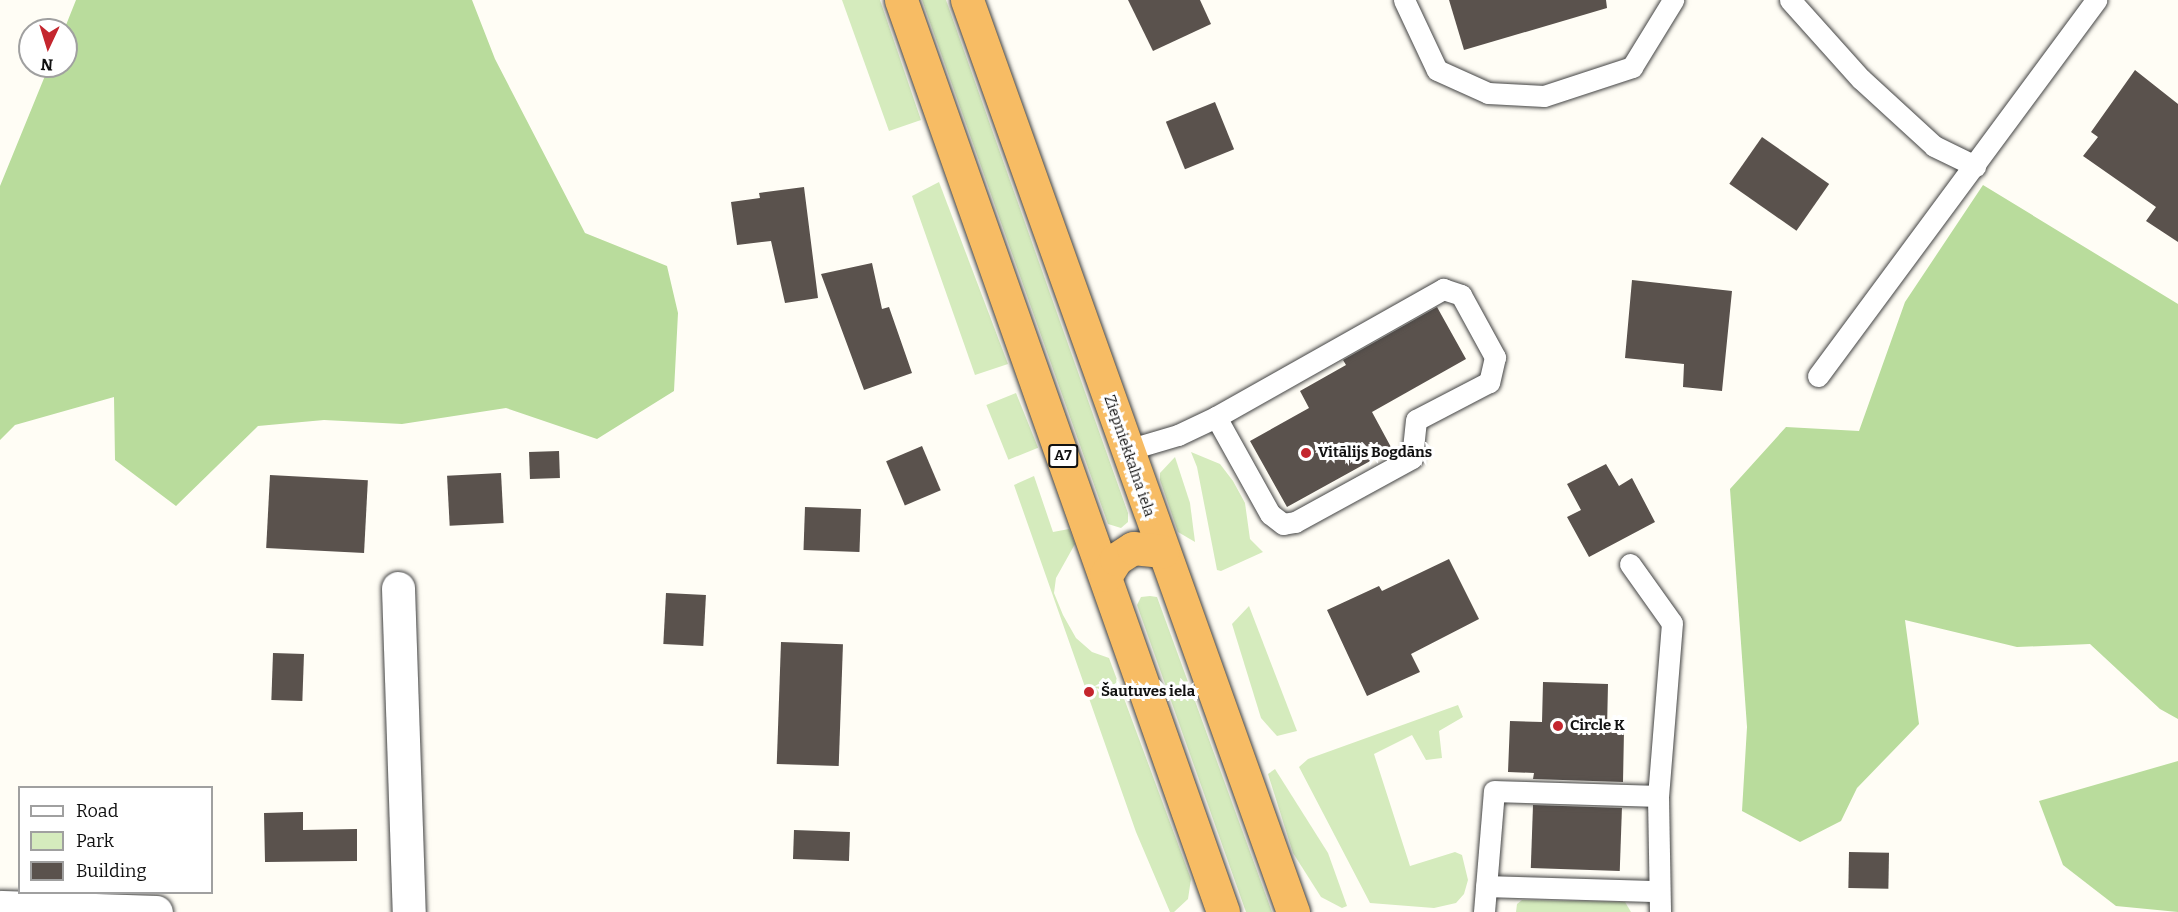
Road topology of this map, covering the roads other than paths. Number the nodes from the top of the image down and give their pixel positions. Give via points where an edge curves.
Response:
1 (901, 0) edge
2 (967, 0) edge
3 (1404, 0) edge
4 (1673, 0) edge
5 (1790, 0) edge
6 (2096, 0) edge
7 (1975, 166) junction
8 (1818, 376) dead end
9 (1216, 417) junction
10 (1127, 450) junction
11 (1163, 551) junction
12 (1630, 564) dead end
13 (1106, 575) junction
14 (398, 588) dead end
15 (1658, 796) junction
16 (1486, 886) junction
17 (1659, 902) edge
18 (0, 907) edge
19 (156, 912) edge
20 (409, 912) edge
21 (1223, 912) edge
22 (1293, 912) edge
23 (1484, 912) edge

1 - 13 highway, A7
2 - 10 highway, Ziepniekkalna iela
3 - 4 lane via 1437,70 1488,93 1544,96 1632,67
5 - 7 lane via 1861,79 1934,146
6 - 7 lane
7 - 8 lane
9 - 9 lane via 1443,289 1461,295 1495,357 1489,382 1416,420 1412,458 1295,522 1283,524 1270,514
9 - 10 lane via 1178,435
10 - 11 highway, Ziepniekkalna iela
11 - 13 highway via 1133,548 1116,559
11 - 22 highway, Ziepniekkalna iela
12 - 15 lane via 1672,623
13 - 21 highway, A7
14 - 20 street
15 - 16 lane via 1494,791
15 - 17 lane
16 - 17 lane
16 - 23 lane
18 - 19 street

